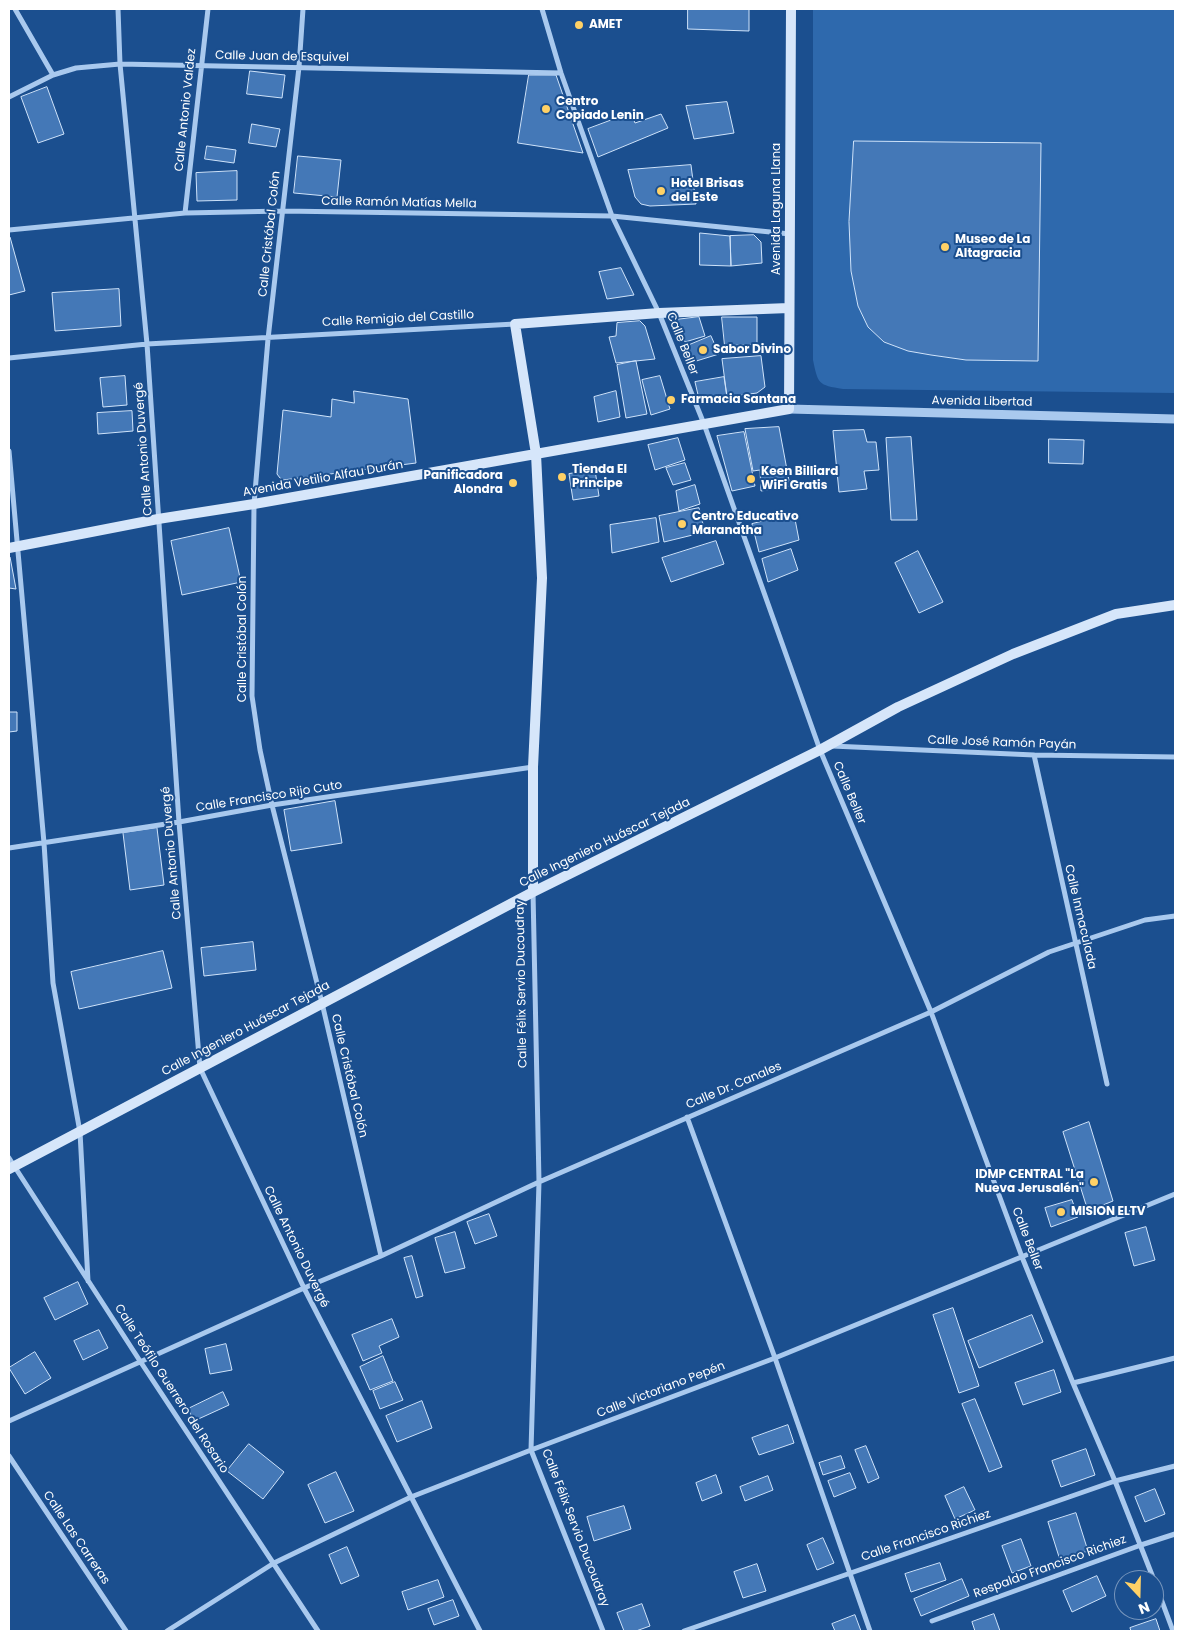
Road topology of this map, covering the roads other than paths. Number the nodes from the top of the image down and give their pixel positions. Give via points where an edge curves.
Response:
1 (15, 9) edge
2 (118, 9) edge
3 (208, 9) edge
4 (303, 9) edge
5 (542, 9) edge
6 (791, 9) edge
7 (120, 64) junction
8 (201, 65) junction
9 (299, 67) junction
10 (561, 73) junction
11 (53, 75) junction
12 (9, 97) edge
13 (283, 211) junction
14 (185, 213) junction
15 (612, 216) junction
16 (136, 218) junction
17 (9, 230) edge
18 (790, 234) junction
19 (789, 308) junction
20 (659, 313) junction
21 (515, 324) junction
22 (268, 338) junction
23 (147, 344) junction
24 (9, 358) edge
25 (788, 409) junction
26 (1175, 419) edge
27 (704, 424) junction
28 (9, 451) edge
29 (536, 454) junction
30 (254, 504) junction
31 (158, 519) junction
32 (13, 547) edge
33 (1175, 605) edge
34 (824, 748) junction
35 (1034, 755) junction
36 (1175, 757) edge
37 (533, 767) junction
38 (272, 805) junction
39 (179, 822) junction
40 (44, 843) junction
41 (9, 848) edge
42 (533, 892) junction
43 (1175, 916) edge
44 (1076, 944) junction
45 (322, 1003) junction
46 (931, 1012) junction
47 (200, 1068) junction
48 (1107, 1084) dead end
49 (687, 1117) junction
50 (80, 1132) junction
51 (11, 1164) edge
52 (538, 1182) junction
53 (1175, 1194) edge
54 (381, 1256) junction
55 (1022, 1257) junction
56 (88, 1281) junction
57 (304, 1288) junction
58 (775, 1358) junction
59 (1175, 1358) edge
60 (140, 1361) junction
61 (1073, 1383) junction
62 (9, 1421) edge
63 (531, 1450) junction
64 (9, 1456) edge
65 (1175, 1466) edge
66 (1116, 1481) junction
67 (411, 1497) junction
68 (1175, 1534) edge
69 (1140, 1544) junction
70 (274, 1563) junction
71 (1150, 1570) edge
72 (850, 1574) junction
73 (1164, 1607) edge
74 (932, 1621) dead end
75 (126, 1631) edge
76 (167, 1631) edge
77 (318, 1631) edge
78 (480, 1631) edge
79 (603, 1631) edge
80 (684, 1631) edge
81 (870, 1631) edge
82 (1173, 1631) edge

1 - 11 street
2 - 7 street, Calle Antonio Duvergé
3 - 8 street, Calle Antonio Valdez
4 - 9 street, Calle Cristóbal Colón
5 - 10 street, Calle Beller
6 - 18 main road, Avenida Laguna Llana
7 - 8 street, Calle Juan de Esquivel
7 - 11 street, Calle Juan de Esquivel via 76,68
7 - 16 street, Calle Antonio Duvergé
8 - 9 street, Calle Juan de Esquivel
8 - 14 street, Calle Antonio Valdez
9 - 10 street, Calle Juan de Esquivel
9 - 13 street, Calle Cristóbal Colón
10 - 15 street, Calle Beller
11 - 12 street, Calle Juan de Esquivel
13 - 14 street, Calle Ramón Matías Mella
13 - 15 street, Calle Ramón Matías Mella
13 - 22 street, Calle Cristóbal Colón
14 - 16 street, Calle Ramón Matías Mella
15 - 18 street, Calle Ramón Matías Mella
15 - 20 street, Calle Beller
16 - 17 street, Calle Ramón Matías Mella
16 - 23 street, Calle Antonio Duvergé
18 - 19 main road, Avenida Laguna Llana
19 - 20 main road, Calle Remigio del Castillo
19 - 25 main road, Avenida Laguna Llana
20 - 21 main road, Calle Remigio del Castillo
20 - 27 street, Calle Beller
21 - 22 street, Calle Remigio del Castillo
21 - 29 main road, Calle Félix Servio Ducoudray
22 - 23 street, Calle Remigio del Castillo
22 - 30 street, Calle Cristóbal Colón
23 - 24 street, Calle Remigio del Castillo
23 - 31 street, Calle Antonio Duvergé
25 - 26 street, Avenida Libertad
25 - 27 main road, Avenida Vetilio Alfau Durán
27 - 29 main road, Avenida Vetilio Alfau Durán
27 - 34 street, Calle Beller
28 - 32 street
29 - 30 main road, Avenida Vetilio Alfau Durán
29 - 37 main road, Calle Félix Servio Ducoudray via 542,578
30 - 31 main road, Avenida Vetilio Alfau Durán
30 - 38 street, Calle Cristóbal Colón via 252,696
31 - 32 main road, Avenida Vetilio Alfau Durán
31 - 39 street, Calle Antonio Duvergé
32 - 40 street
33 - 34 main road, Calle Ingeniero Huáscar Tejada via 1116,614 1013,654 898,707
34 - 35 street, Calle José Ramón Payán
34 - 42 main road, Calle Ingeniero Huáscar Tejada
34 - 46 street, Calle Beller
35 - 36 street, Calle José Ramón Payán
35 - 44 street, Calle Inmaculada
37 - 38 street, Calle Francisco Rijo Cuto
37 - 42 main road, Calle Félix Servio Ducoudray
38 - 39 street, Calle Francisco Rijo Cuto
38 - 45 street, Calle Cristóbal Colón
39 - 40 street, Calle Francisco Rijo Cuto
39 - 47 street, Calle Antonio Duvergé
40 - 41 street, Calle Francisco Rijo Cuto
40 - 50 street via 53,983
42 - 45 main road, Calle Ingeniero Huáscar Tejada
42 - 52 street, Calle Félix Servio Ducoudray
43 - 44 street, Calle Dr. Canales via 1145,920
44 - 46 street, Calle Dr. Canales via 1049,952
44 - 48 street, Calle Inmaculada
45 - 47 main road, Calle Ingeniero Huáscar Tejada
45 - 54 street, Calle Cristóbal Colón
46 - 49 street, Calle Dr. Canales
46 - 55 street, Calle Beller
47 - 50 main road, Calle Ingeniero Huáscar Tejada
47 - 57 street, Calle Antonio Duvergé
49 - 52 street, Calle Dr. Canales
49 - 58 street
50 - 51 main road, Calle Ingeniero Huáscar Tejada
50 - 56 street
51 - 56 street, Calle Teófilo Guerrero del Rosario
52 - 54 street, Calle Dr. Canales
52 - 63 street, Calle Félix Servio Ducoudray
53 - 55 street, Calle Victoriano Pepén
54 - 57 street, Calle Dr. Canales
55 - 58 street, Calle Victoriano Pepén
55 - 61 street, Calle Beller
56 - 60 street, Calle Teófilo Guerrero del Rosario
57 - 60 street, Calle Dr. Canales
57 - 67 street, Calle Antonio Duvergé
58 - 63 street, Calle Victoriano Pepén
58 - 72 street
59 - 61 street
60 - 62 street, Calle Dr. Canales
60 - 70 street, Calle Teófilo Guerrero del Rosario
61 - 66 street, Calle Beller
63 - 67 street, Calle Victoriano Pepén
63 - 79 street, Calle Félix Servio Ducoudray
64 - 75 street, Calle Las Carreras
65 - 66 street, Calle Francisco Richiez
66 - 69 street, Calle Beller
66 - 72 street, Calle Francisco Richiez
67 - 70 street, Calle Victoriano Pepén
67 - 78 street, Calle Antonio Duvergé
68 - 69 street, Respaldo Francisco Richiez
69 - 71 street, Calle Beller
69 - 74 street, Respaldo Francisco Richiez
70 - 76 street, Calle Victoriano Pepén
70 - 77 street, Calle Teófilo Guerrero del Rosario
72 - 80 street, Calle Francisco Richiez
72 - 81 street
73 - 82 street, Calle Beller

